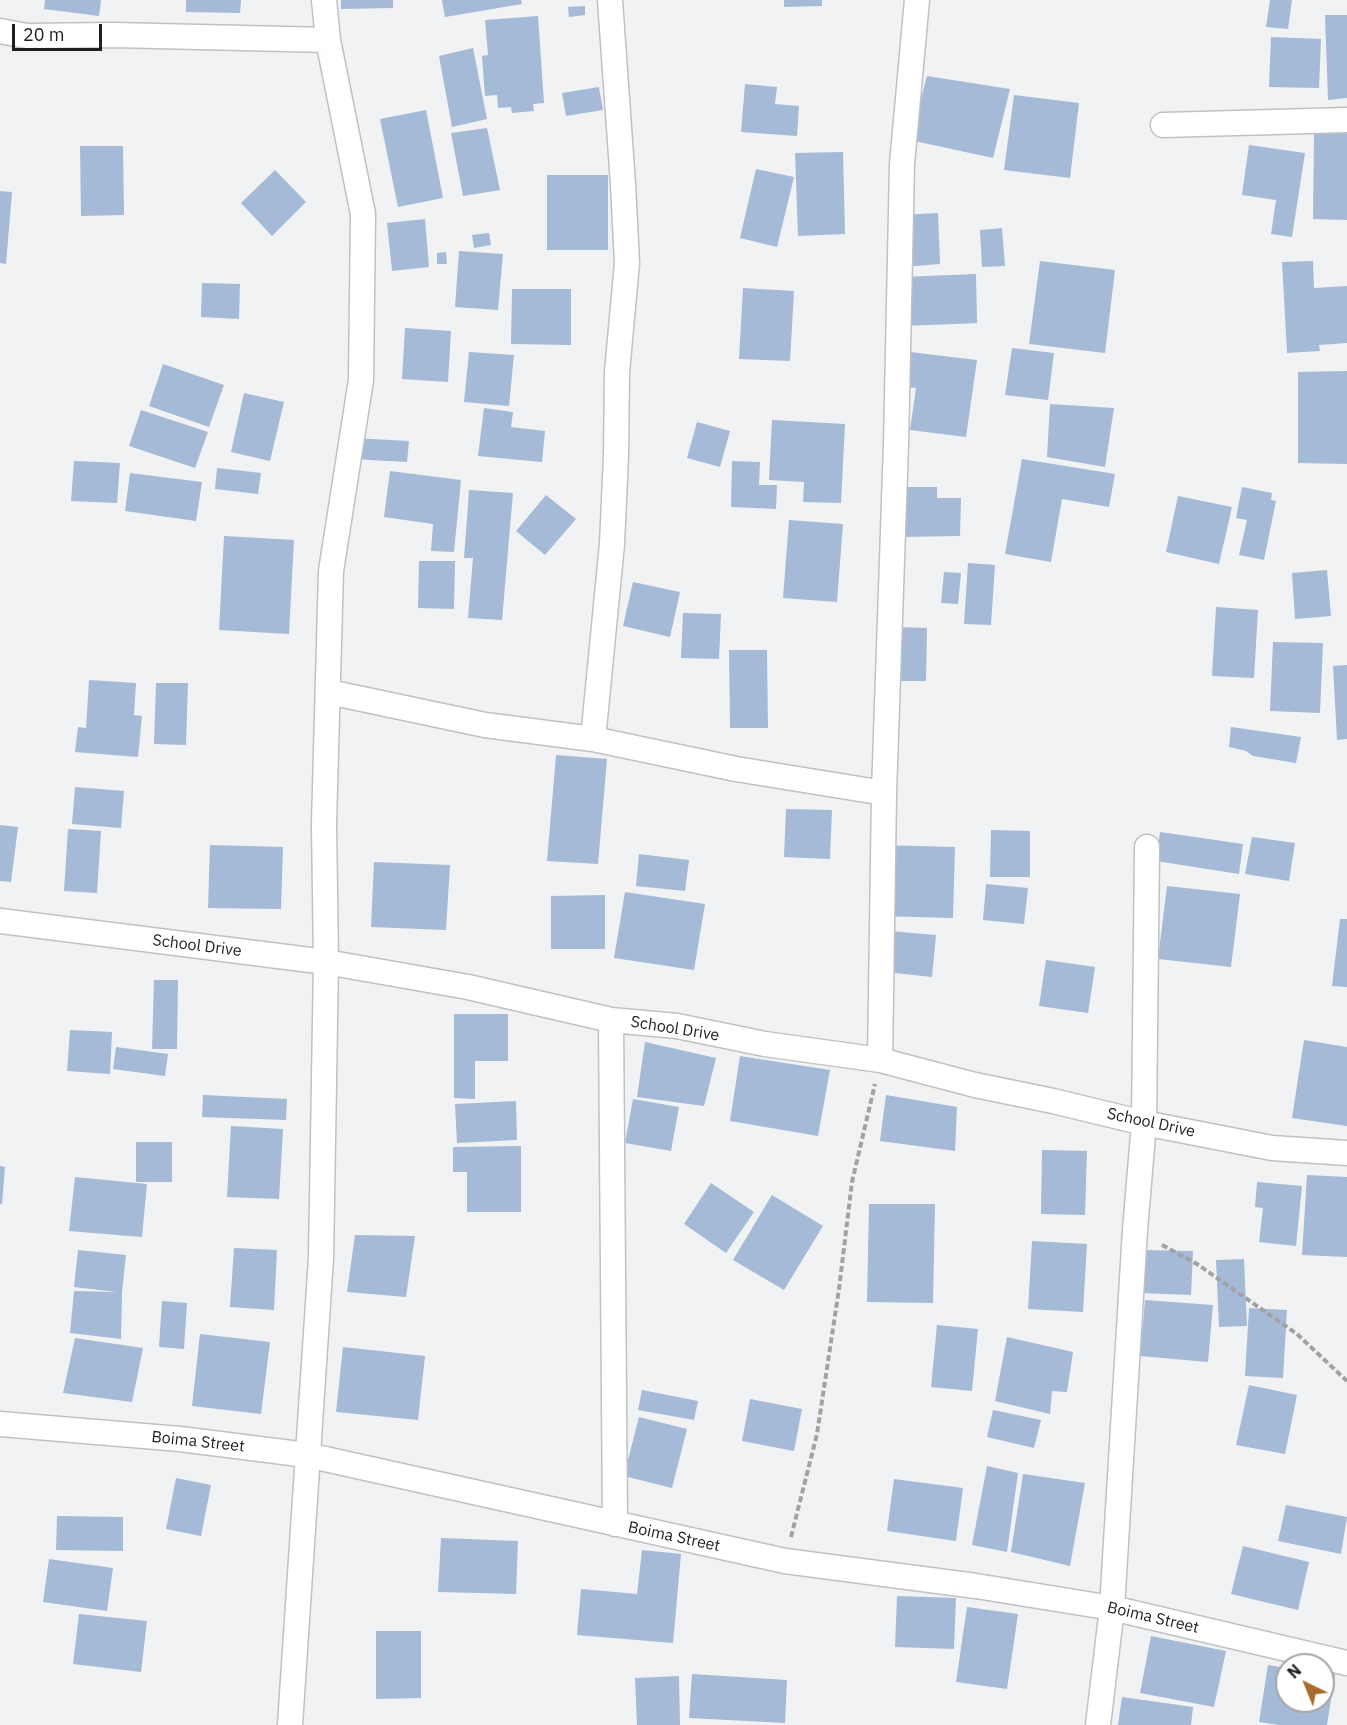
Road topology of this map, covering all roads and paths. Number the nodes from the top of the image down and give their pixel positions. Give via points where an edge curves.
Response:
1 (324, 0) edge
2 (610, 0) edge
3 (917, 0) edge
4 (0, 32) edge
5 (328, 40) junction
6 (1347, 120) edge
7 (1163, 124) dead end
8 (329, 692) junction
9 (593, 739) junction
10 (884, 793) junction
11 (1147, 847) dead end
12 (0, 921) edge
13 (326, 962) junction
14 (611, 1020) junction
15 (880, 1060) junction
16 (1144, 1123) junction
17 (1347, 1154) edge
18 (1135, 1230) junction
19 (1347, 1381) edge
20 (0, 1424) edge
21 (307, 1455) junction
22 (615, 1524) junction
23 (785, 1561) junction
24 (1112, 1608) junction
25 (1347, 1663) edge
26 (290, 1725) edge
27 (1098, 1725) edge

1 - 5 street
2 - 9 street via 627,263 617,372 612,544
3 - 10 street via 902,164
4 - 5 street via 27,36
5 - 8 street via 363,214 361,380 331,571
6 - 7 street
8 - 9 street via 485,725
8 - 13 street via 324,825
9 - 10 street via 736,769
10 - 15 street
11 - 16 street
12 - 13 street, School Drive
13 - 14 street, School Drive via 468,987
13 - 21 street via 321,1258
14 - 15 street, School Drive via 677,1026 765,1044
14 - 22 street
15 - 16 street, School Drive
15 - 23 path via 852,1182 817,1434
16 - 17 street, School Drive via 1272,1148
16 - 18 street
18 - 19 path via 1245,1296 1296,1334
18 - 24 street
20 - 21 street, Boima Street via 180,1439
21 - 22 street, Boima Street
21 - 26 street
22 - 23 street, Boima Street
23 - 24 street, Boima Street
24 - 25 street, Boima Street
24 - 27 street

